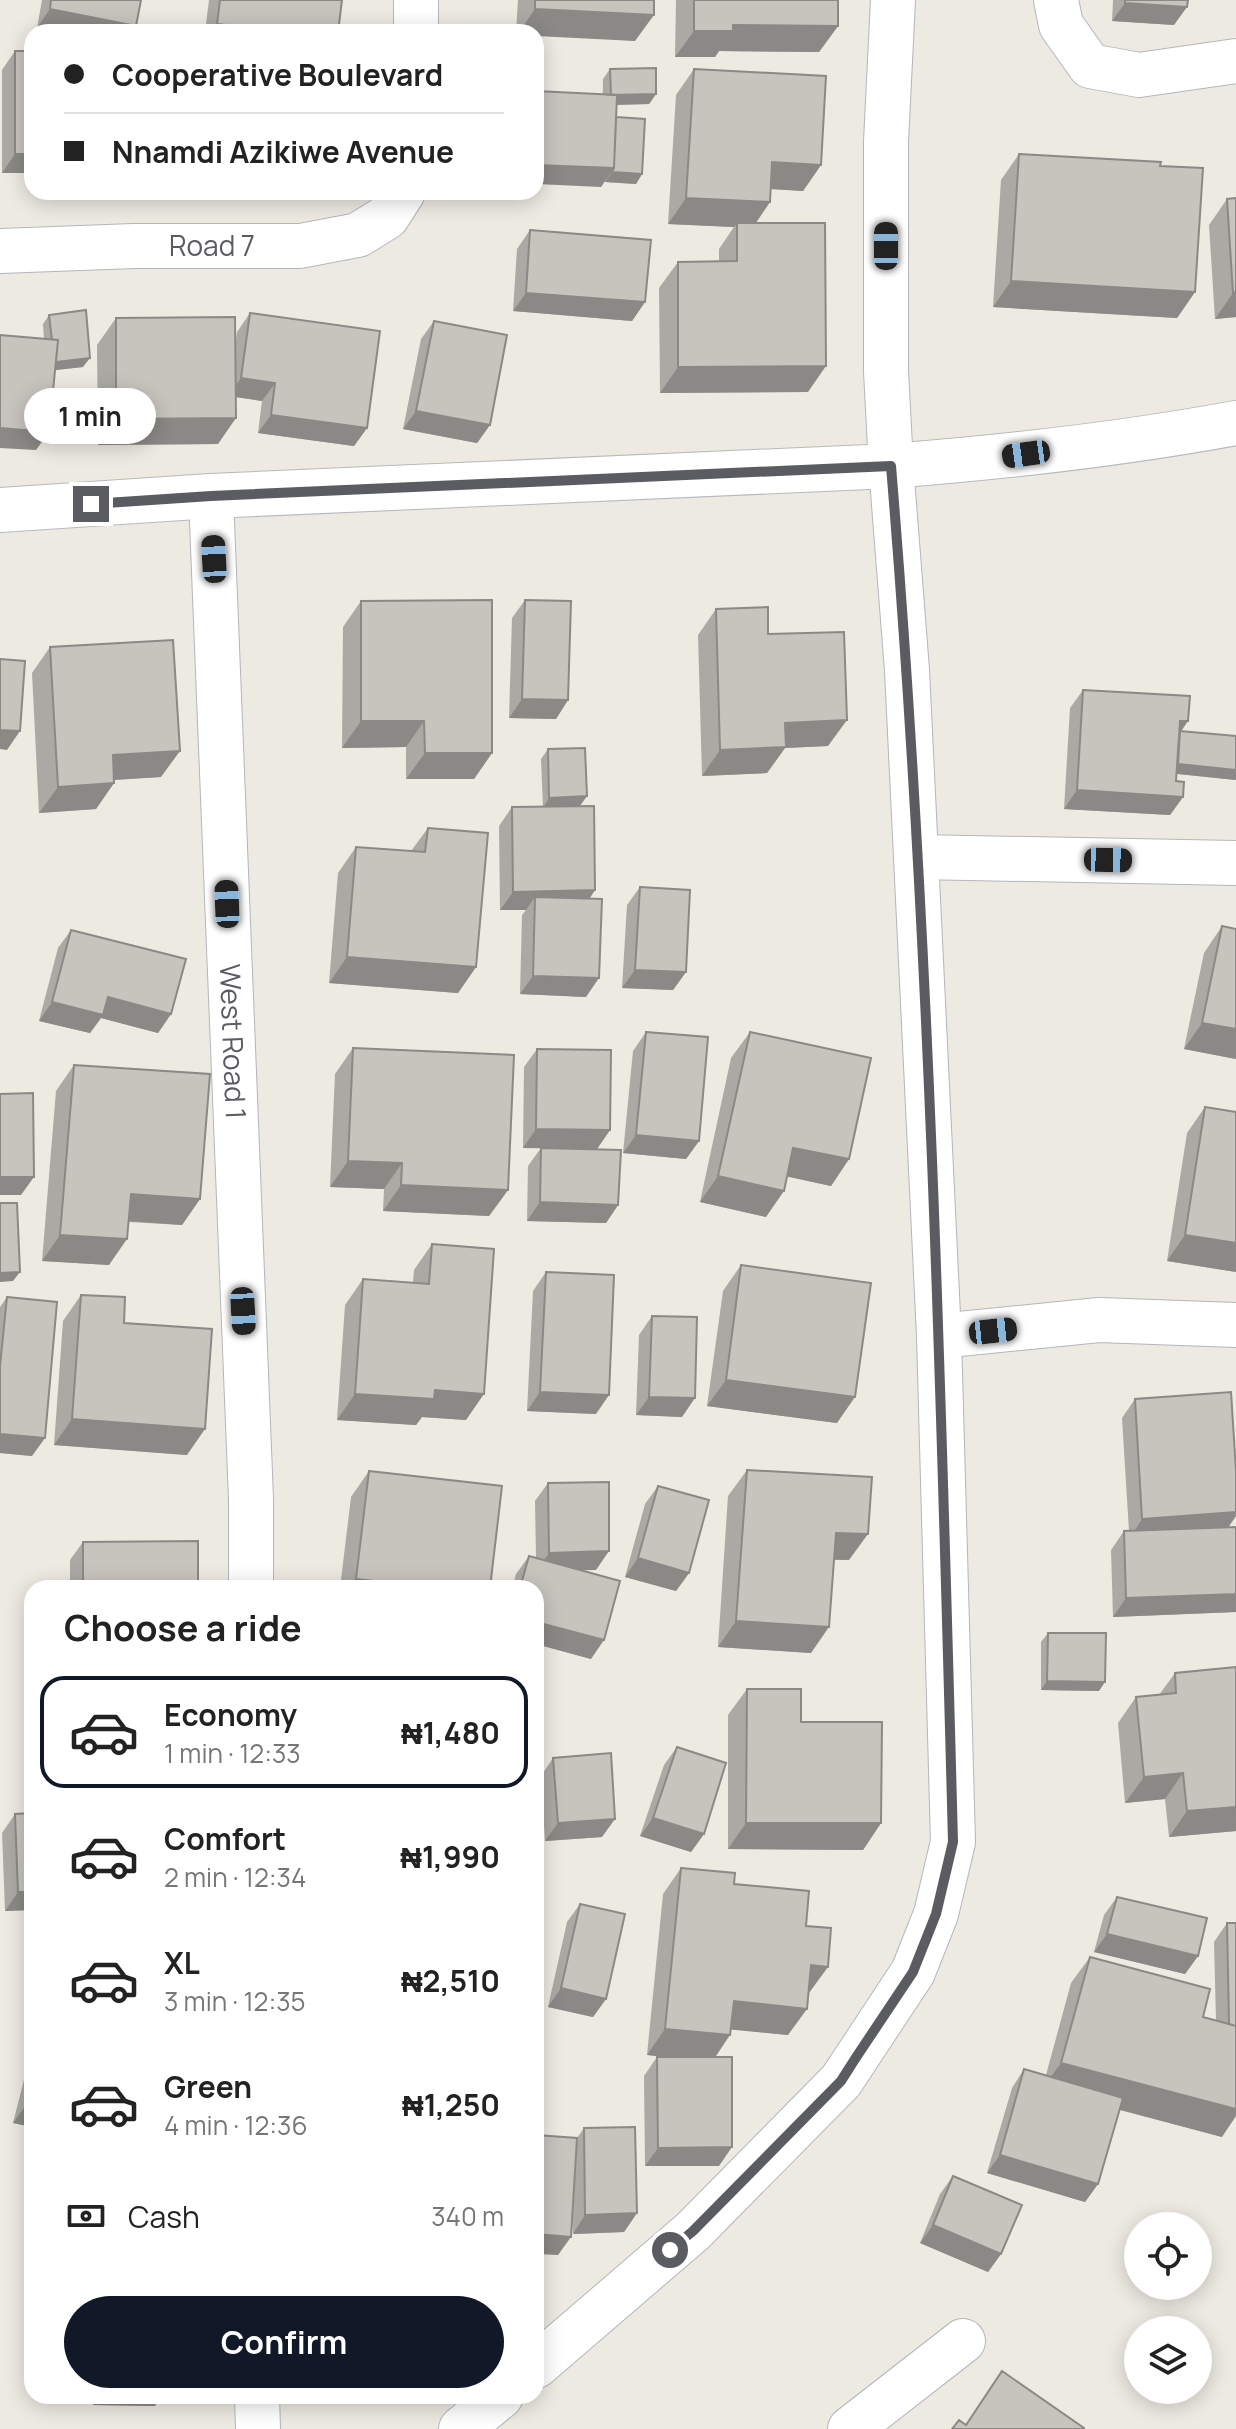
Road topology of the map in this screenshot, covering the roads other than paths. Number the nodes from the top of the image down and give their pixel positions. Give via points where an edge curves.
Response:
1 (416, 0) edge
2 (893, 0) edge
3 (1056, 0) edge
4 (416, 24) edge
5 (1236, 61) edge
6 (398, 200) edge
7 (0, 251) edge
8 (1236, 423) edge
9 (891, 466) junction
10 (211, 496) junction
11 (0, 510) edge
12 (917, 857) junction
13 (1236, 863) edge
14 (1236, 1325) edge
15 (939, 1336) junction
16 (251, 1580) edge
17 (963, 2341) dead end
18 (544, 2359) edge
19 (257, 2404) edge
20 (503, 2409) edge
21 (258, 2429) edge
22 (461, 2429) edge
23 (850, 2429) edge

1 - 4 street
2 - 9 street via 886,157
3 - 5 street via 1061,25 1090,66 1139,75
6 - 7 street, Road 7 via 387,217 358,235 300,246
8 - 9 street via 994,458
9 - 10 street
9 - 12 street
10 - 11 street
10 - 16 street, West Road 1
12 - 13 street
12 - 15 street
14 - 15 street via 1099,1320
15 - 18 street via 953,1842 931,1928 913,1972 841,2081 693,2231
17 - 23 street
19 - 21 street
20 - 22 street

